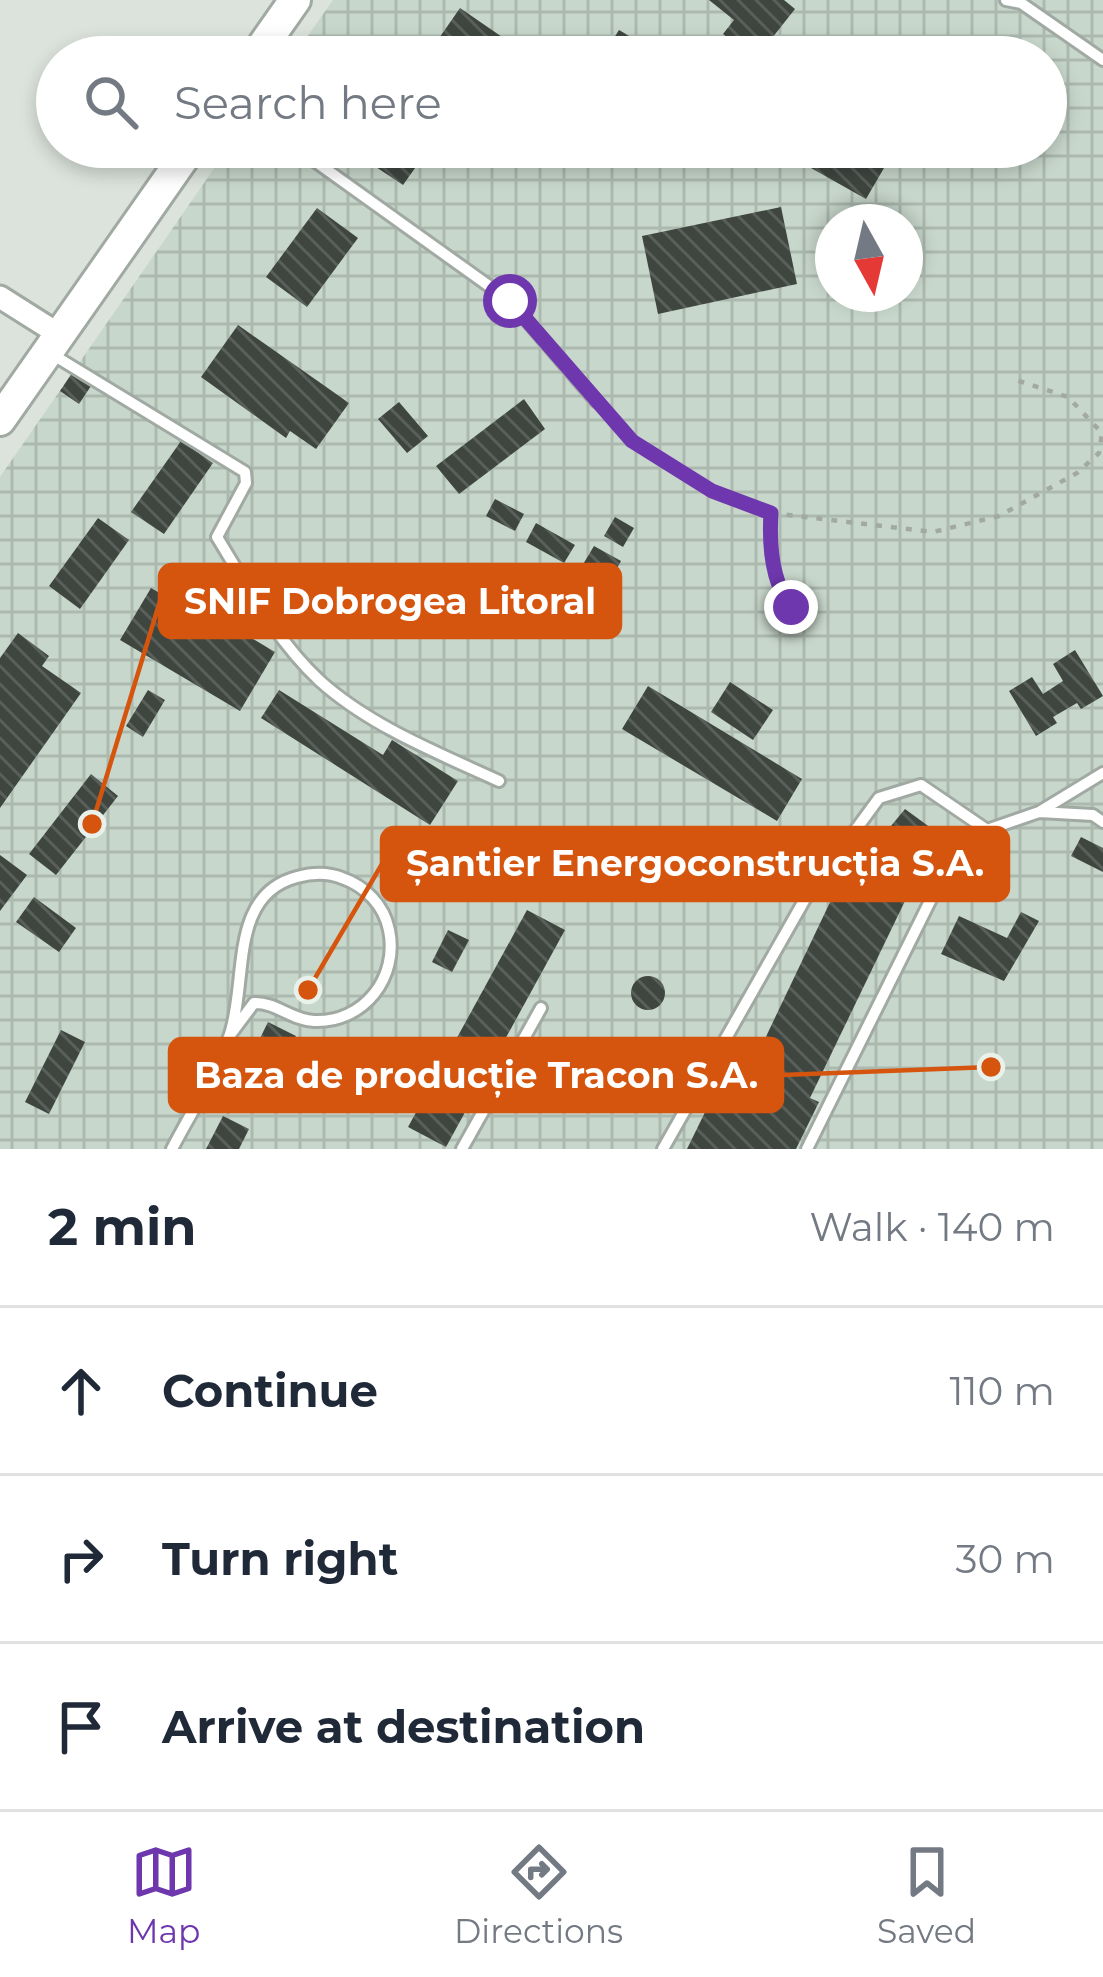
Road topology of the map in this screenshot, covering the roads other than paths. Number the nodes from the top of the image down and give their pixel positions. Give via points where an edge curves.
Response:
1 (295, 0) edge
2 (1006, 0) edge
3 (270, 36) edge
4 (1103, 60) edge
5 (176, 168) edge
6 (324, 168) edge
7 (0, 297) edge
8 (54, 343) junction
9 (596, 400) road end
10 (0, 420) edge
11 (1103, 773) edge
12 (499, 782) dead end
13 (1039, 812) junction
14 (1103, 822) edge
15 (988, 830) junction
16 (541, 1008) dead end
17 (230, 1035) junction
18 (172, 1149) edge
19 (462, 1149) edge
20 (663, 1149) edge
21 (807, 1149) edge

1 - 3 street
2 - 4 lane
5 - 8 street
6 - 9 lane via 510,301
7 - 8 street
8 - 10 street
8 - 12 lane via 245,472 217,537 266,617 320,681 391,730
11 - 13 lane
13 - 14 lane via 1094,814
13 - 15 lane
15 - 20 lane via 921,785 879,798 805,899
15 - 21 lane via 936,889
16 - 19 lane
17 - 17 lane via 254,1003 324,1020 376,993 392,947 376,902 336,875 287,879 267,893 244,936
17 - 18 lane

